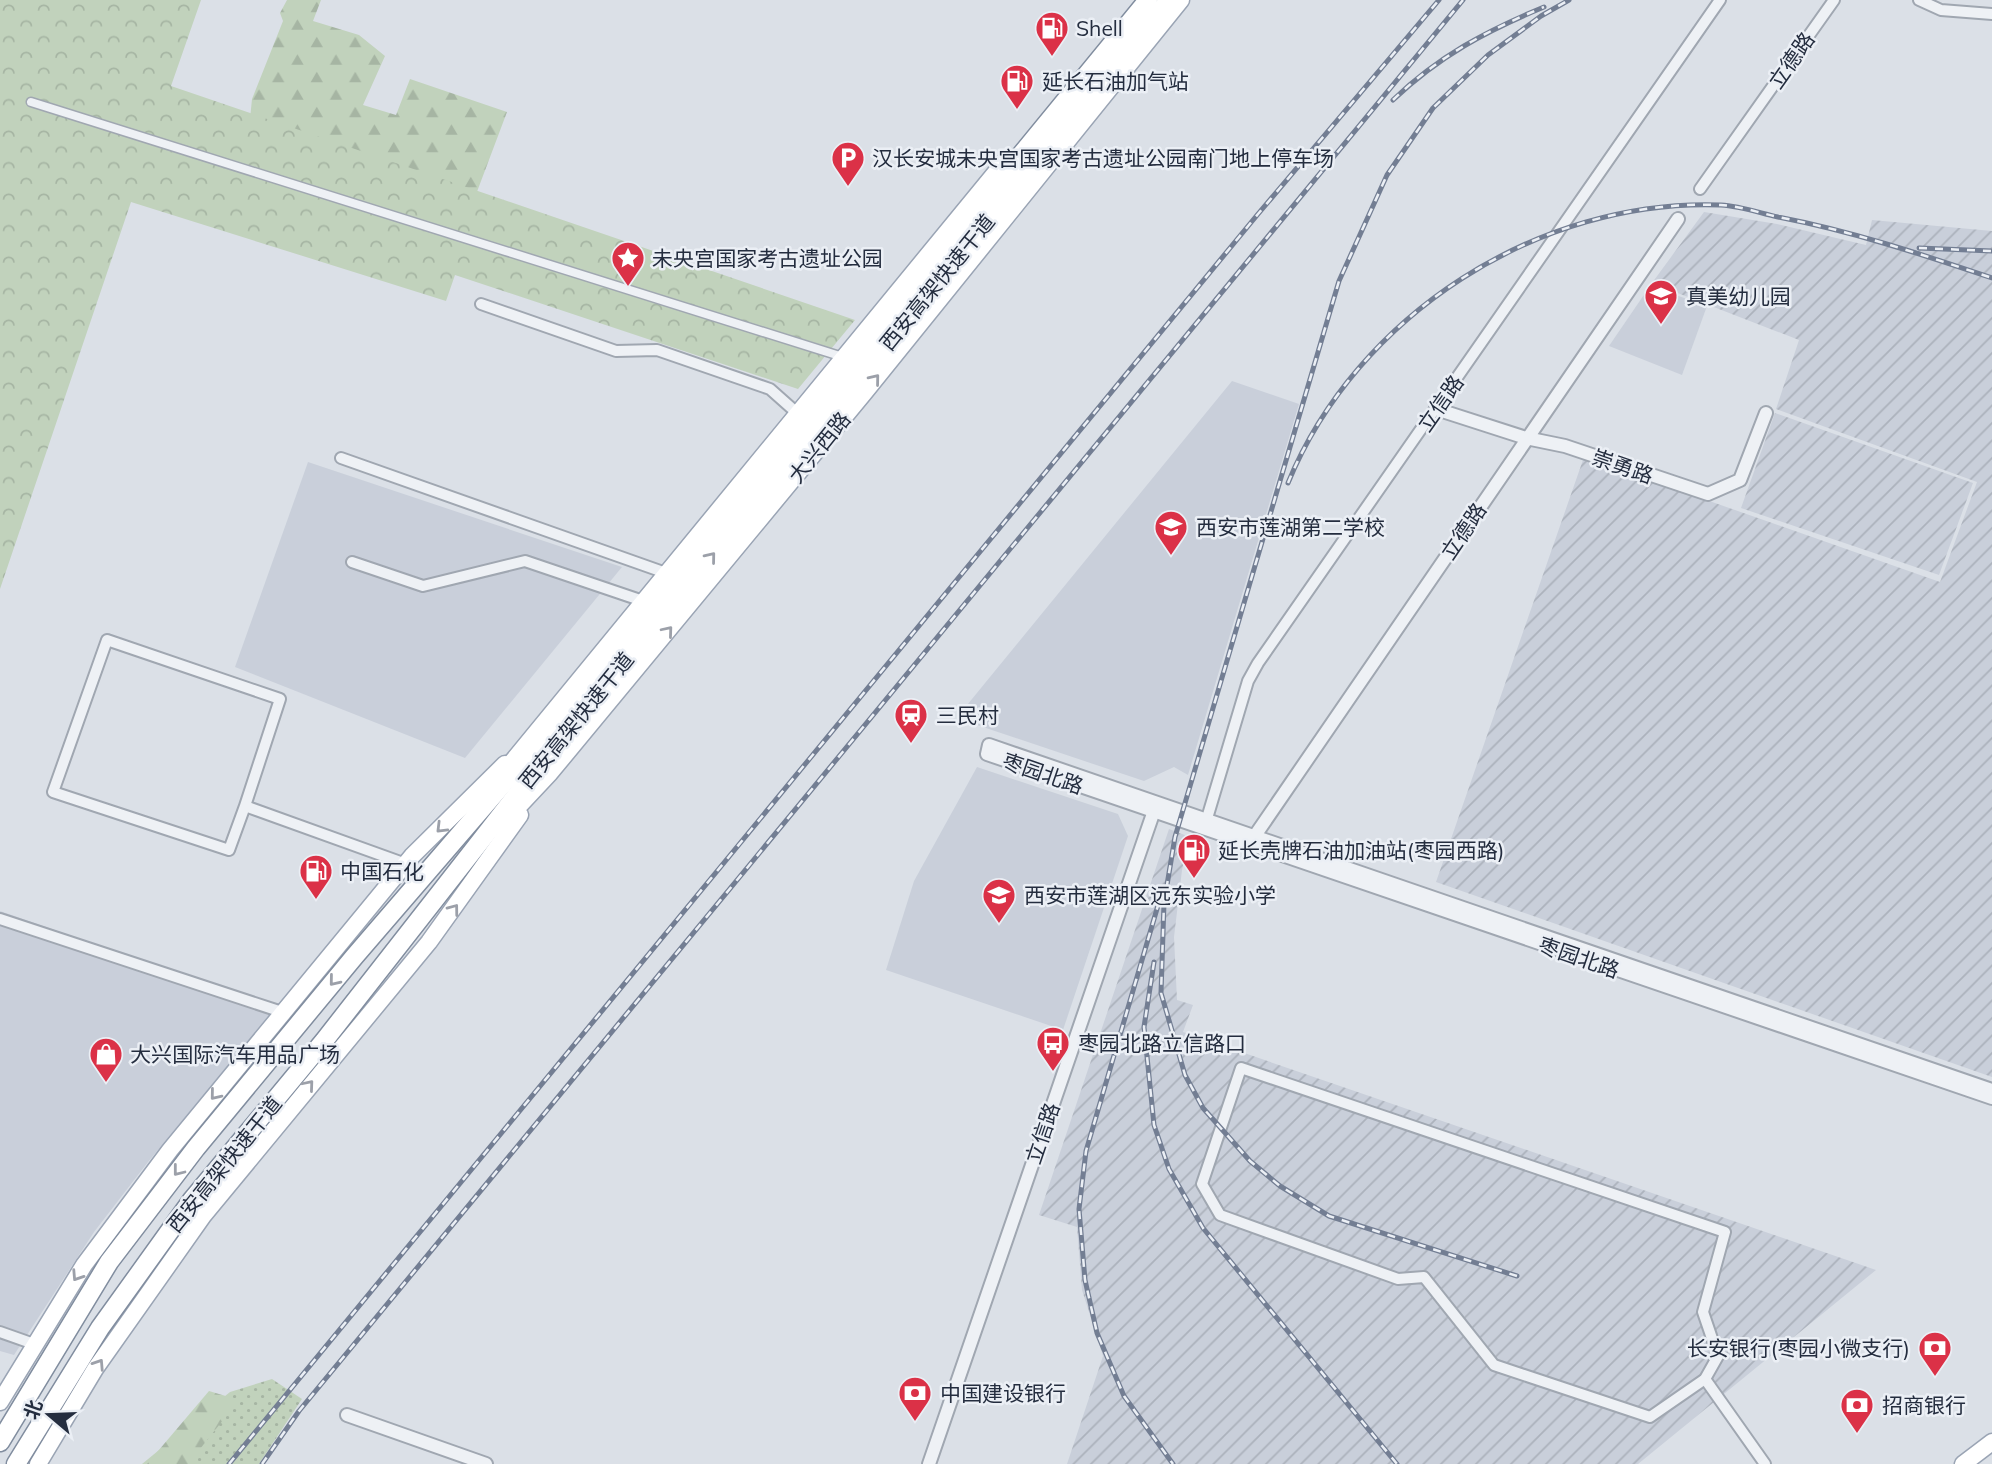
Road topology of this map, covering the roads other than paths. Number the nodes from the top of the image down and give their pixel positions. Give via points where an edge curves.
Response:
1 (1139, 0) edge
2 (1148, 0) edge
3 (1169, 0) edge
4 (1181, 0) edge
5 (1720, 0) edge
6 (1834, 0) edge
7 (1919, 0) edge
8 (1992, 14) edge
9 (32, 102) dead end
10 (1700, 189) dead end
11 (1678, 219) dead end
12 (481, 304) dead end
13 (843, 356) junction
14 (1436, 409) junction
15 (796, 413) junction
16 (1766, 413) dead end
17 (1526, 438) junction
18 (341, 458) dead end
19 (352, 562) dead end
20 (666, 573) junction
21 (643, 601) junction
22 (553, 737) junction
23 (524, 745) junction
24 (550, 773) junction
25 (245, 806) junction
26 (1156, 807) junction
27 (1205, 823) junction
28 (1253, 840) junction
29 (407, 864) junction
30 (429, 873) junction
31 (446, 885) junction
32 (0, 919) edge
33 (282, 1013) junction
34 (1992, 1090) edge
35 (1992, 1098) edge
36 (0, 1332) edge
37 (34, 1344) junction
38 (1705, 1379) junction
39 (0, 1402) edge
40 (347, 1415) dead end
41 (0, 1442) edge
42 (1992, 1442) edge
43 (16, 1464) edge
44 (38, 1464) edge
45 (486, 1464) edge
46 (929, 1464) edge
47 (1765, 1464) edge
48 (1963, 1464) edge

1 - 13 main road, 大兴西路
2 - 22 highway, 西安高架快速干道
22 -> 3 highway, 西安高架快速干道
24 -> 4 main road, 大兴西路
5 - 14 street, 立信路
6 - 10 street, 立德路
7 - 8 street via 1941,10
9 - 13 street
11 - 17 street, 立德路
12 - 15 street via 616,351 657,351 770,389
13 - 15 main road, 大兴西路
14 - 17 street, 崇勇路
14 - 27 street, 立信路 via 1248,681
15 - 20 main road, 大兴西路
16 - 17 street, 崇勇路 via 1740,480 1708,494 1565,446
17 - 28 street, 立德路
18 - 20 street
19 - 21 street via 423,586 525,561
20 - 21 main road, 大兴西路
21 - 23 main road, 大兴西路
22 - 30 highway, 西安高架快速干道
22 - 31 highway, 西安高架快速干道
23 -> 29 main road
23 - 30 main road, 大兴西路
24 - 31 main road, 大兴西路
44 -> 24 main road via 95,1369 165,1267 281,1118 429,942
25 - 25 street via 280,699 107,640 53,792 229,850
25 - 29 street
26 - 26 street, 枣园北路 via 989,745 986,754
26 - 27 street, 枣园北路
26 - 46 street, 立信路
27 - 28 street, 枣园北路
28 - 34 street, 枣园北路
28 - 35 street, 枣园北路
29 - 33 main road
30 -> 41 highway, 西安高架快速干道 via 268,1061 109,1262
31 - 43 highway, 西安高架快速干道 via 142,1267
32 - 33 street
33 -> 37 main road via 117,1219
36 - 37 street
37 - 39 main road
38 - 38 street via 1650,1417 1494,1365 1424,1277 1398,1279 1220,1214 1202,1184 1241,1068 1725,1232 1703,1312 1718,1356
38 - 47 street
40 - 45 street
42 - 48 main road

